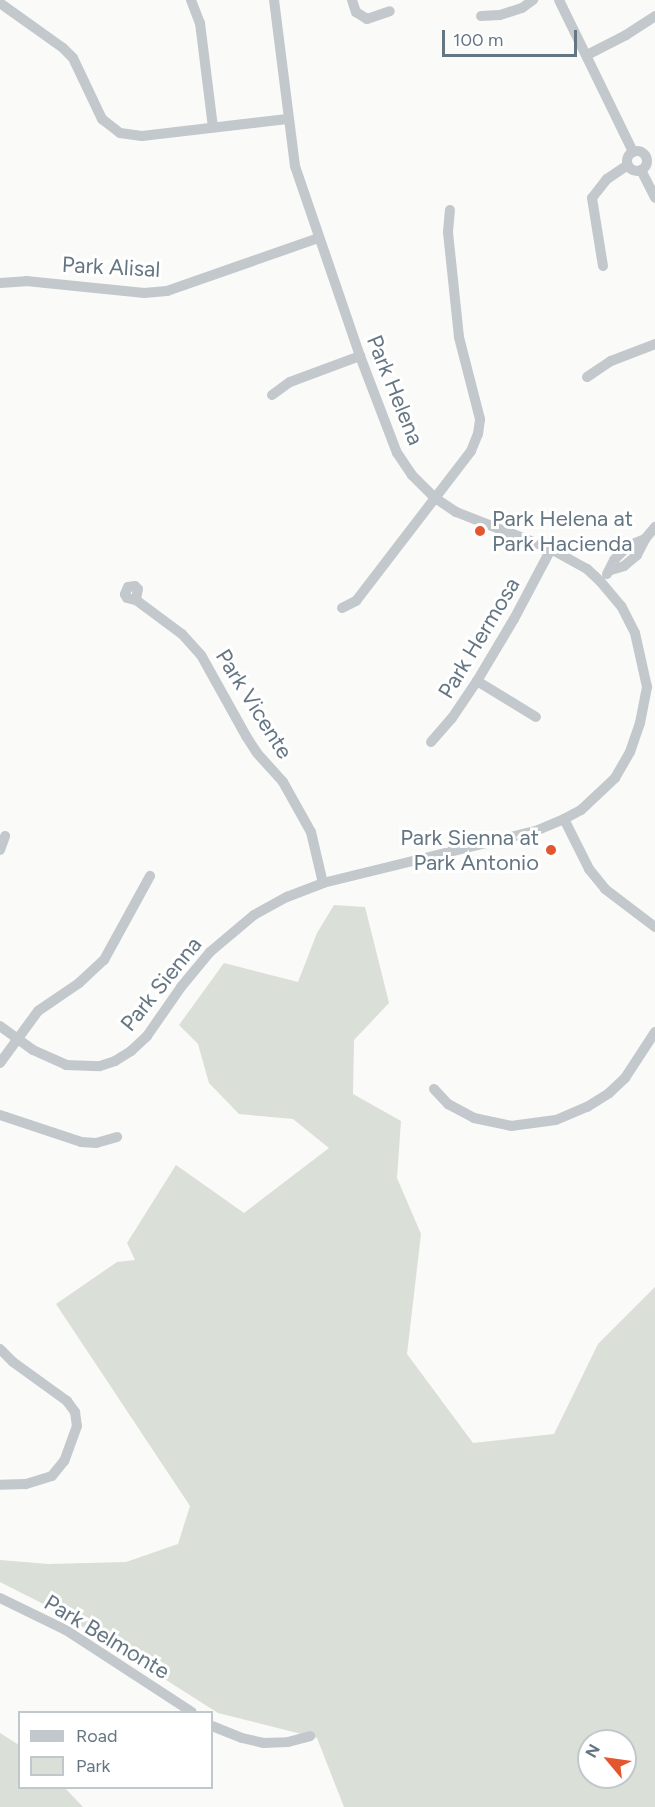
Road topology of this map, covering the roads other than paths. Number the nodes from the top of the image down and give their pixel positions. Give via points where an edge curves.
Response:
1 (191, 0) edge
2 (274, 0) edge
3 (352, 0) edge
4 (533, 0) edge
5 (559, 0) edge
6 (0, 3) edge
7 (390, 11) dead end
8 (481, 16) dead end
9 (655, 16) edge
10 (587, 55) junction
11 (287, 119) junction
12 (213, 128) junction
13 (633, 152) junction
14 (650, 153) edge
15 (628, 165) junction
16 (641, 170) junction
17 (655, 198) edge
18 (450, 210) dead end
19 (318, 238) junction
20 (603, 266) dead end
21 (0, 283) edge
22 (655, 344) edge
23 (360, 356) junction
24 (587, 377) dead end
25 (272, 396) dead end
26 (435, 498) junction
27 (651, 536) edge
28 (551, 549) junction
29 (624, 550) junction
30 (633, 559) junction
31 (611, 570) junction
32 (600, 580) junction
33 (136, 600) dead end
34 (342, 608) dead end
35 (477, 681) junction
36 (536, 717) dead end
37 (431, 742) dead end
38 (615, 778) joint
39 (564, 819) junction
40 (5, 836) dead end
41 (0, 850) edge
42 (150, 876) dead end
43 (324, 883) junction
44 (655, 927) edge
45 (0, 1026) edge
46 (655, 1032) edge
47 (16, 1038) junction
48 (0, 1063) edge
49 (434, 1089) dead end
50 (0, 1115) edge
51 (117, 1137) dead end
52 (0, 1349) edge
53 (0, 1485) edge
54 (0, 1598) edge
55 (189, 1711) edge
56 (213, 1726) edge
57 (310, 1736) dead end

1 - 12 street via 200,23
2 - 11 street, Park Helena
3 - 7 street via 356,12 367,19
4 - 8 street via 501,15
5 - 10 street
6 - 12 street via 73,58 102,120 110,128 130,136
9 - 10 street
10 - 13 street
11 - 12 street
11 - 19 street, Park Helena via 295,166
13 - 14 street
13 - 15 street via 627,159
14 - 16 street
15 - 16 street via 635,171
15 - 20 street via 607,179 592,198
16 - 17 street
18 - 26 street via 448,232 459,337 480,419 471,451
19 - 21 street, Park Alisal via 167,291 144,293 26,281
19 - 23 street, Park Helena
22 - 24 street via 611,362
23 - 25 street via 290,382
23 - 26 street, Park Helena via 397,453
26 - 28 street, Park Helena via 456,512
26 - 34 street via 356,601
27 - 29 street
27 - 30 street
28 - 32 street, Park Helena
28 - 35 street, Park Hermosa
29 - 30 street
29 - 31 street
30 - 31 street
31 - 32 street
32 - 38 street, Park Helena via 621,606 635,633 647,687 630,752
33 - 43 street, Park Vicente via 182,634 201,655 246,736 283,782 311,832
35 - 36 street
35 - 37 street, Park Hermosa
38 - 39 street, Park Sienna via 594,800
39 - 43 street, Park Sienna via 538,830
39 - 44 street via 589,869 605,889
40 - 41 street
42 - 47 street via 104,960 79,983 47,1002
43 - 47 street, Park Sienna via 278,902 228,935 194,969 147,1036 115,1061 100,1066 66,1065
45 - 47 street, Park Sienna
46 - 49 street via 632,1069 609,1093 556,1120 512,1126 474,1118 448,1104
47 - 48 street
50 - 51 street via 81,1142 96,1143
52 - 53 street via 67,1401 75,1412 77,1426 64,1461 52,1476 25,1484
54 - 55 street, Park Belmonte via 66,1629
56 - 57 street via 263,1743

